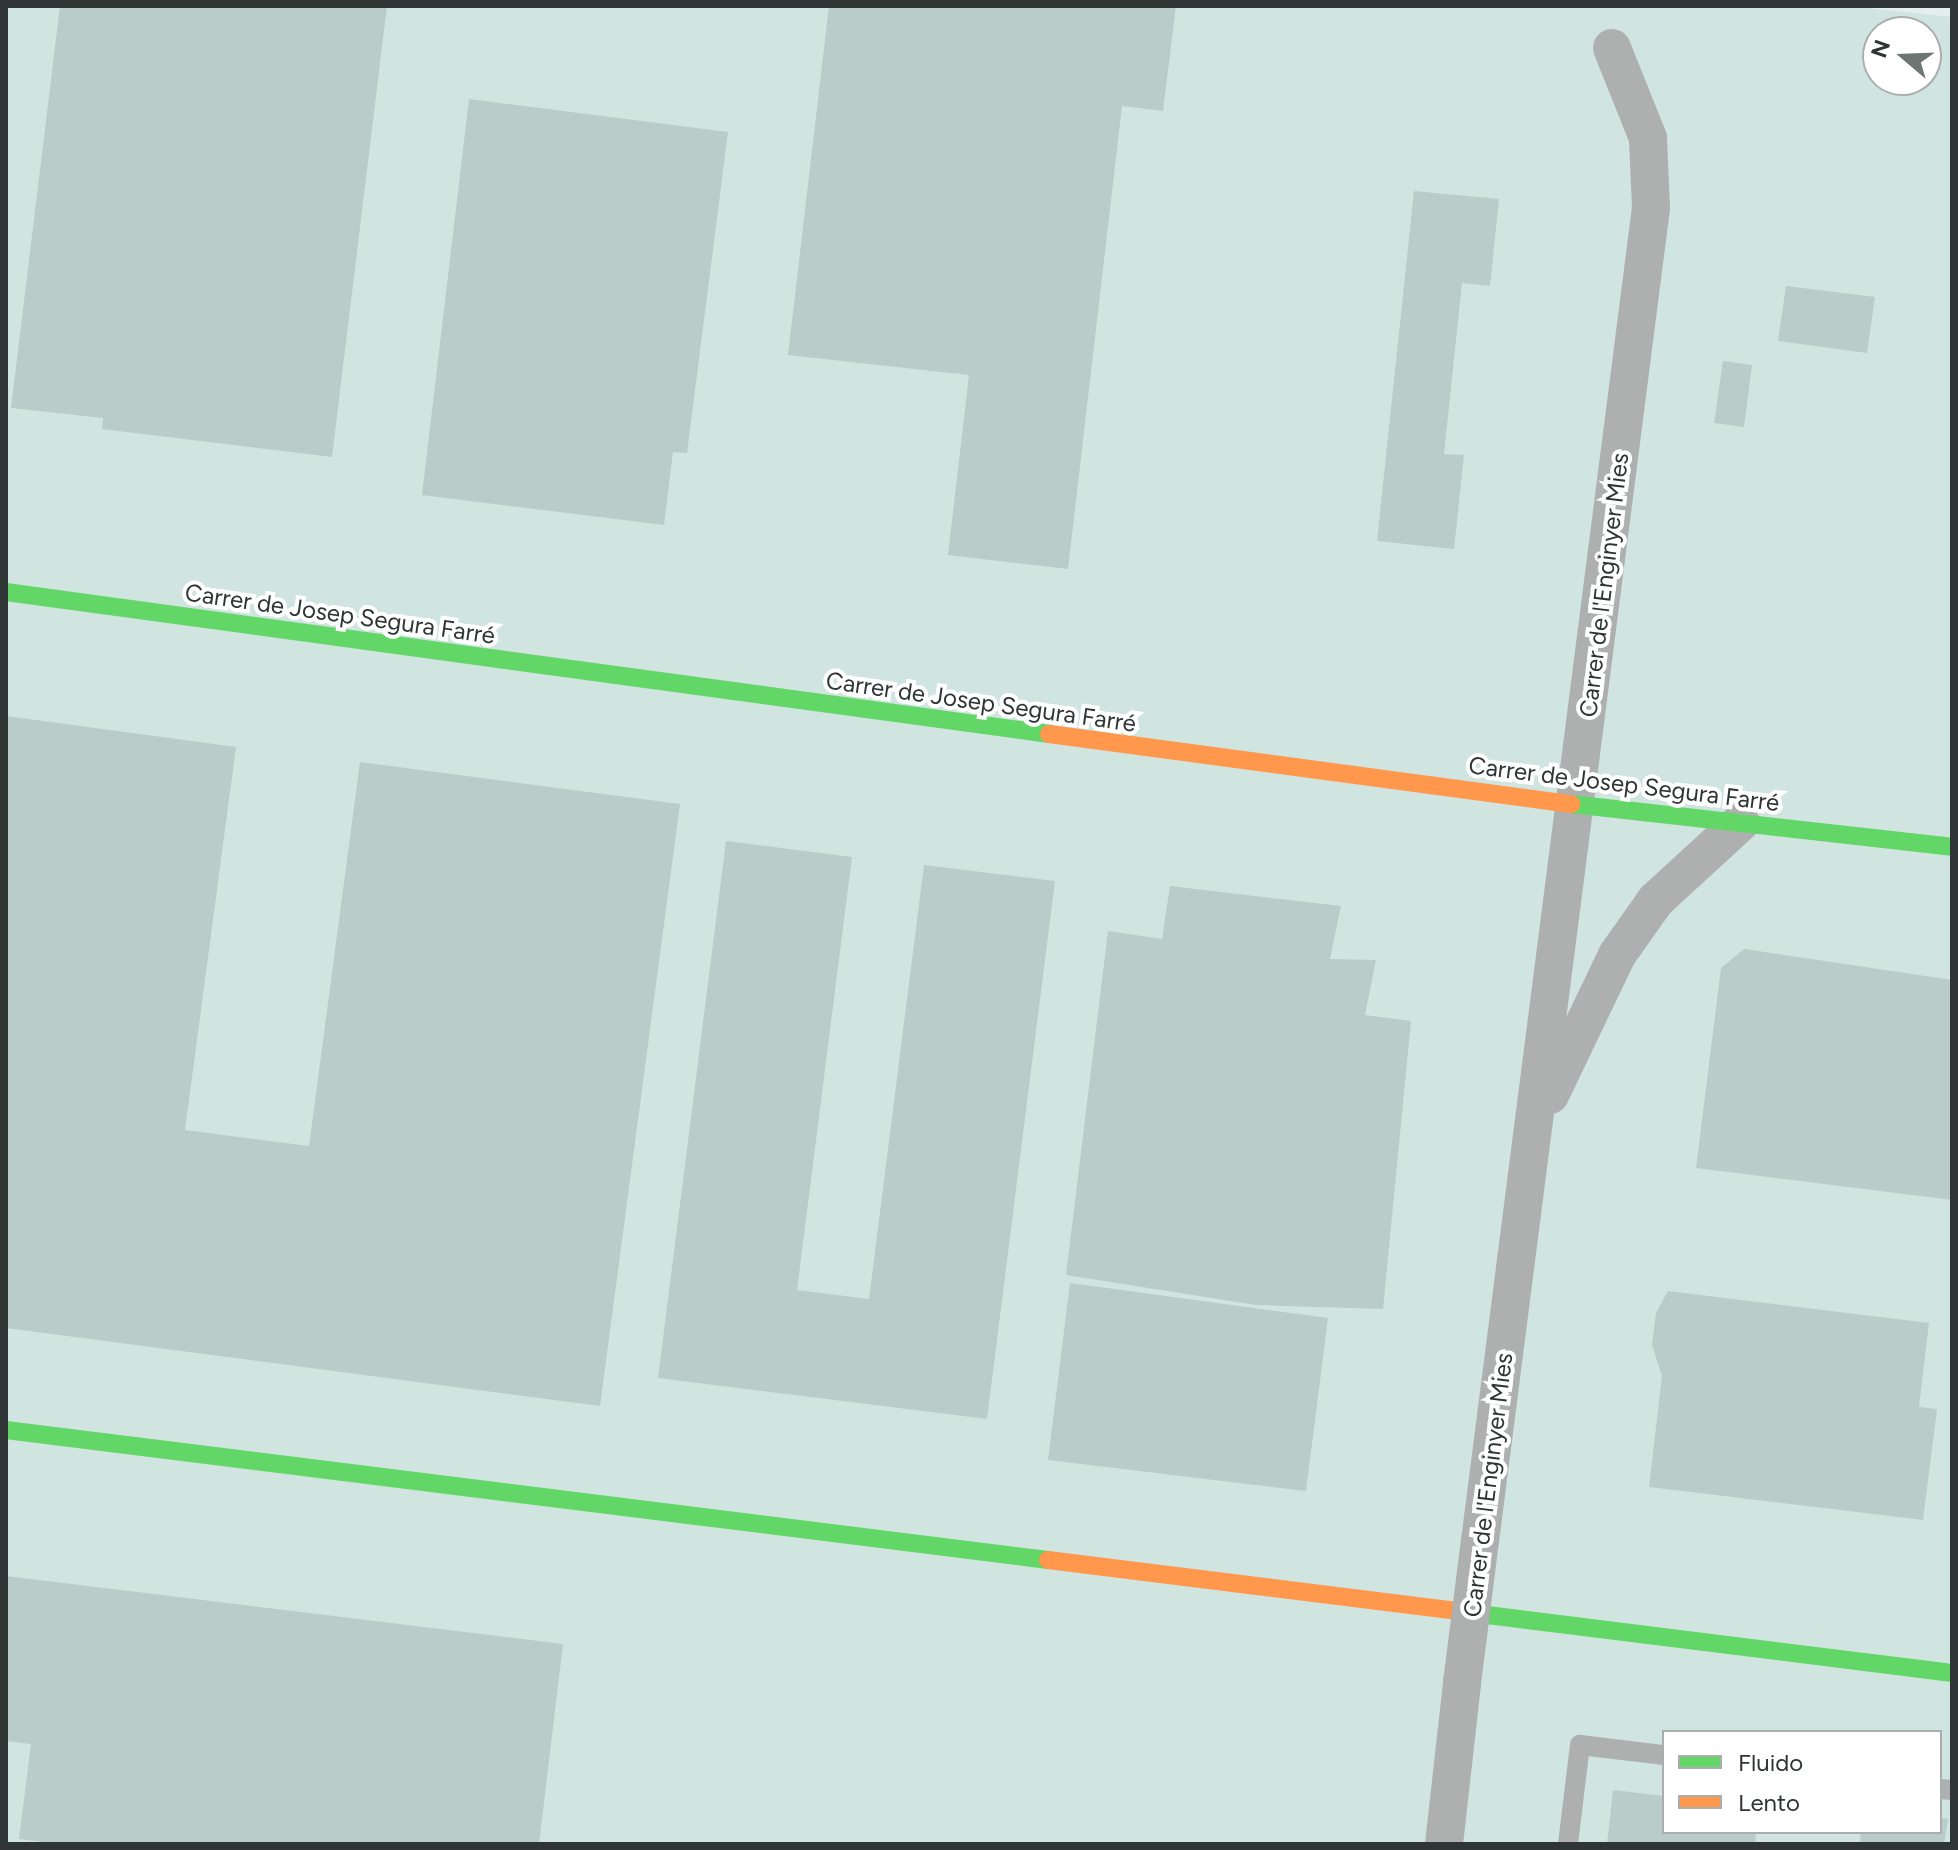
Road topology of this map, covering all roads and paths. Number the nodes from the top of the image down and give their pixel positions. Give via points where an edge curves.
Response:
1 (1612, 48) dead end
2 (6, 592) edge
3 (1575, 805) junction
4 (1741, 822) junction
5 (1952, 847) edge
6 (1535, 1126) junction
7 (6, 1430) edge
8 (1952, 1673) edge
9 (1662, 1755) edge
10 (1444, 1844) edge
11 (1568, 1844) edge

1 - 3 street, Carrer de l'Enginyer Mies via 1648,138 1651,208
2 - 3 street, Carrer de Josep Segura Farré
3 - 4 street, Carrer de Josep Segura Farré
3 - 6 street, Carrer de l'Enginyer Mies
4 - 5 street, Carrer de Josep Segura Farré
4 - 6 street, Carrer de l'Enginyer Mies via 1656,900 1617,955
6 - 10 street, Carrer de l'Enginyer Mies, bridge
7 - 8 street
9 - 11 lane via 1580,1745

